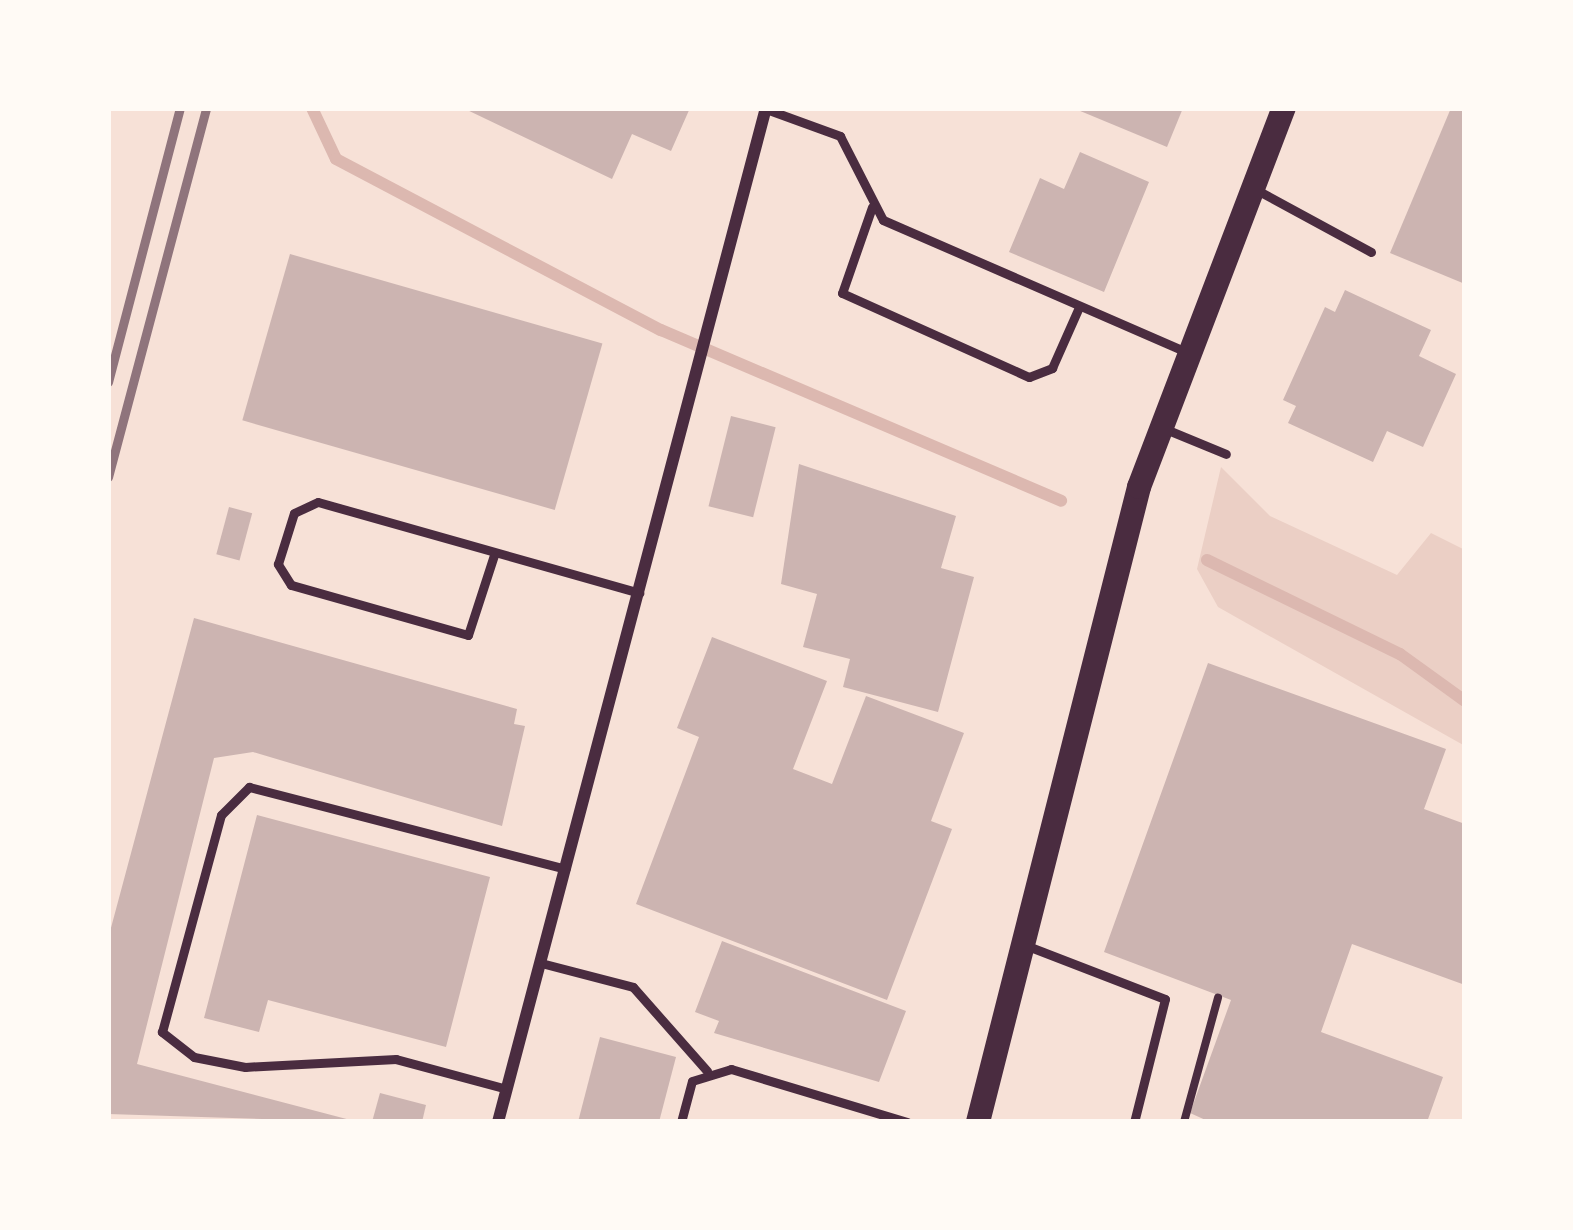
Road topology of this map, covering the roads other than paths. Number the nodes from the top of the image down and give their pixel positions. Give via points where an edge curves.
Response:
1 (766, 108) edge
2 (1284, 108) edge
3 (1250, 187) junction
4 (872, 207) junction
5 (1371, 252) dead end
6 (1079, 307) junction
7 (1184, 351) junction
8 (1158, 426) junction
9 (1226, 454) dead end
10 (494, 555) junction
11 (639, 593) junction
12 (566, 869) junction
13 (1023, 944) junction
14 (541, 963) junction
15 (707, 1071) junction
16 (507, 1089) junction
17 (498, 1122) edge
18 (681, 1122) edge
19 (907, 1122) edge
20 (978, 1122) edge
21 (1134, 1122) edge

1 - 4 lane via 839,136
1 - 11 street
2 - 3 main road
3 - 5 lane
3 - 7 main road
4 - 6 lane
4 - 6 lane via 842,293 1029,377 1052,368
6 - 7 lane
7 - 8 main road
8 - 9 lane
8 - 13 main road
10 - 10 lane via 318,502 294,513 278,564 291,585 468,634
10 - 11 lane
11 - 12 street
12 - 14 street
12 - 16 lane via 249,787 221,815 162,1032 176,1049 245,1067 396,1060
13 - 20 main road
13 - 21 lane via 1165,999
14 - 15 lane via 633,987
14 - 16 street
15 - 18 lane
15 - 19 lane
16 - 17 street

